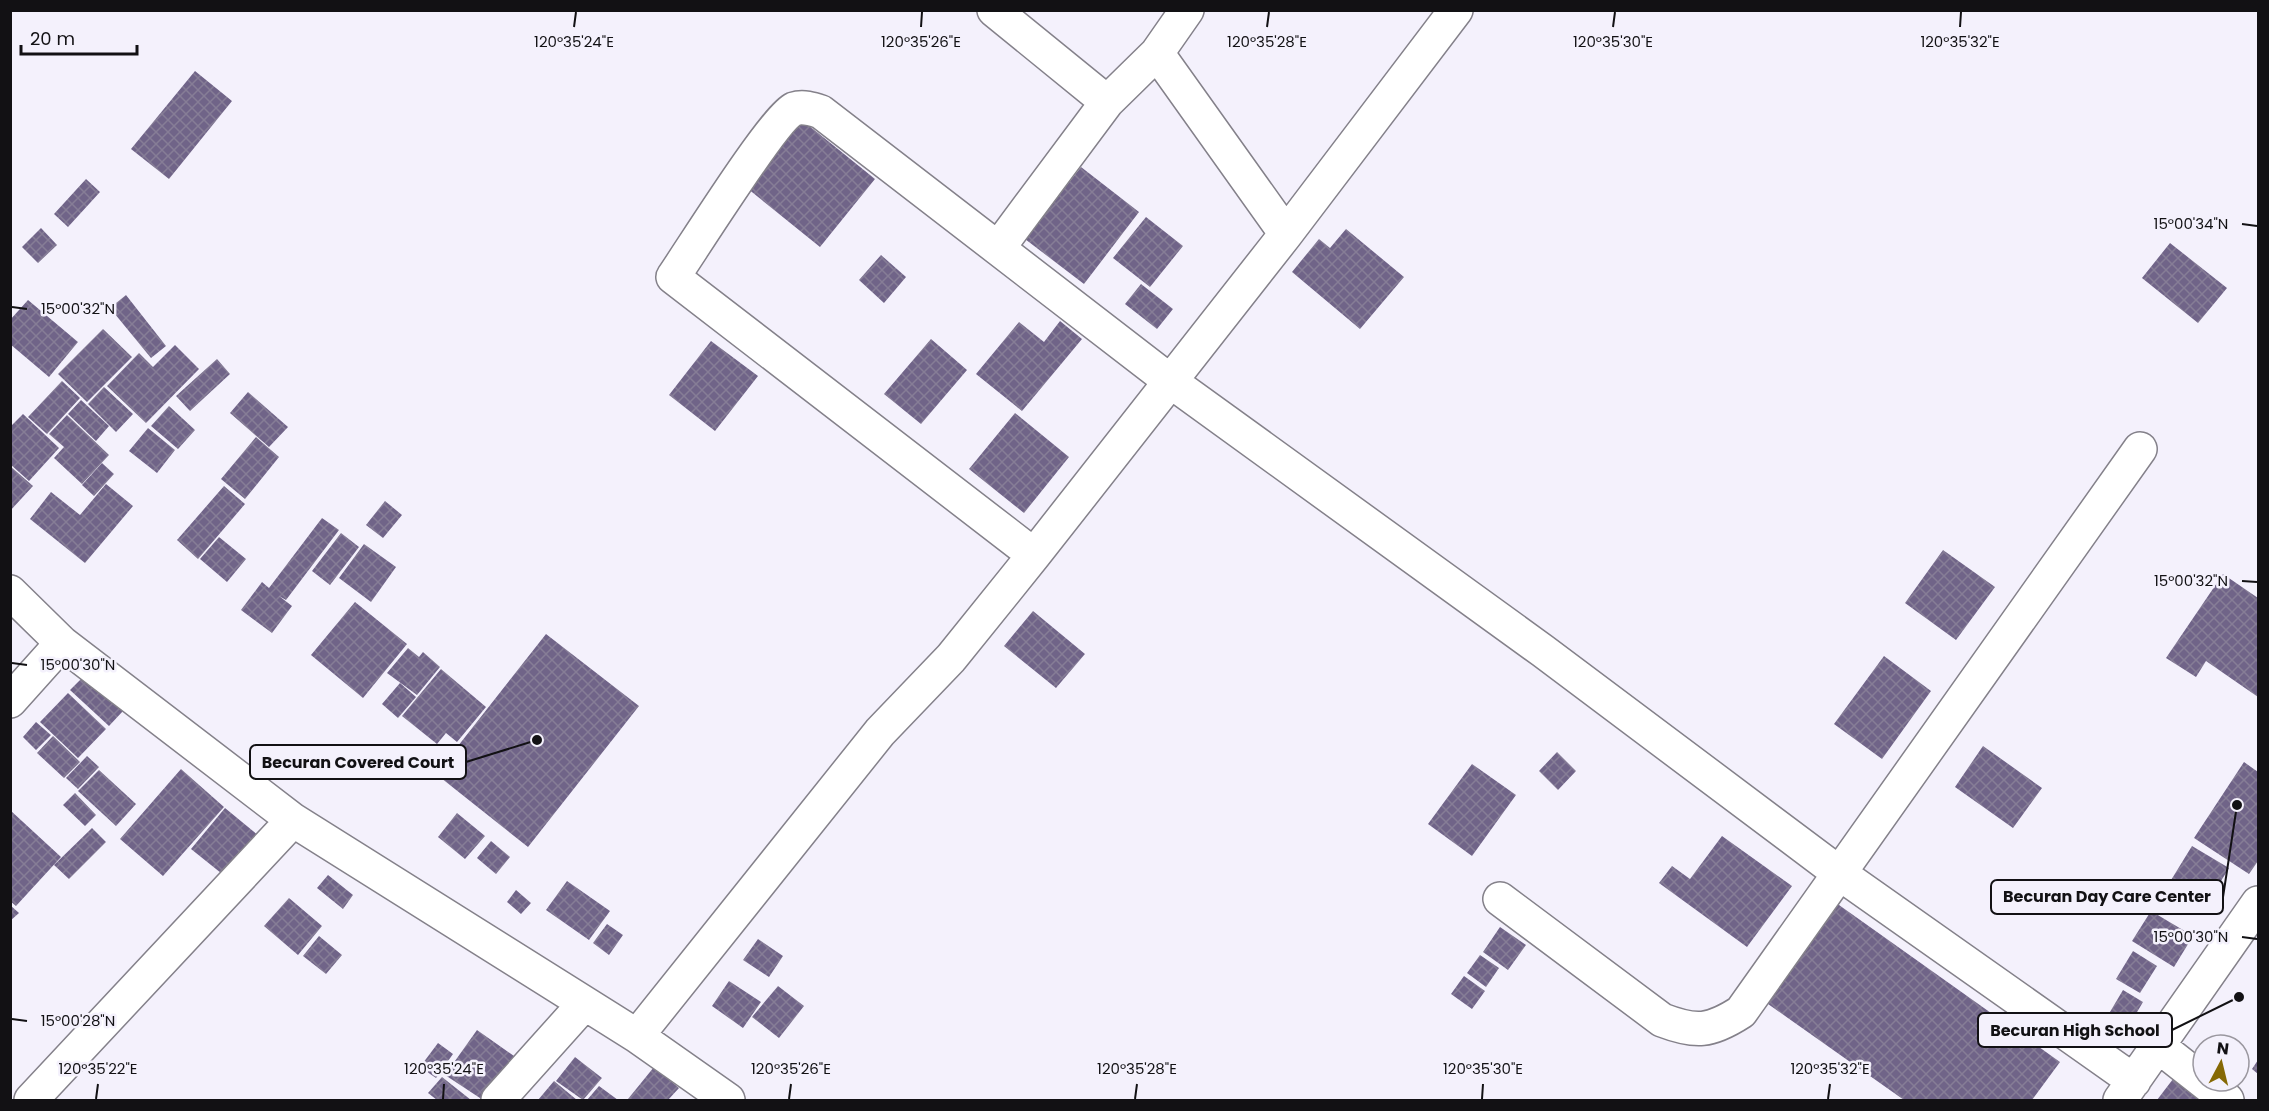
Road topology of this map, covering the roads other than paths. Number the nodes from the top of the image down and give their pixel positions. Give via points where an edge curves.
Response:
1 (994, 10) edge
2 (1187, 10) edge
3 (1456, 10) edge
4 (1157, 53) junction
5 (1107, 102) junction
6 (1286, 234) junction
7 (999, 247) junction
8 (1170, 381) junction
9 (2140, 449) dead end
10 (1034, 555) junction
11 (10, 592) edge
12 (62, 643) junction
13 (10, 700) edge
14 (293, 820) junction
15 (1839, 873) junction
16 (1500, 898) dead end
17 (2259, 903) edge
18 (584, 1004) junction
19 (637, 1036) junction
20 (2157, 1045) junction
21 (2127, 1091) edge
22 (31, 1101) edge
23 (498, 1101) edge
24 (728, 1101) edge
25 (2227, 1101) edge

1 - 5 street
2 - 4 street
3 - 6 street
4 - 5 street
4 - 6 street
5 - 7 street
6 - 8 street
7 - 8 street
7 - 10 street via 821,112 807,107 782,119 673,278
8 - 10 street
8 - 15 street via 1543,651
9 - 15 street
10 - 19 street via 951,658 880,732
11 - 12 street
12 - 13 street
12 - 14 street
14 - 18 street
14 - 22 street
15 - 16 street via 1741,1012 1718,1027 1687,1030 1637,1004
15 - 21 street
17 - 20 street
18 - 19 street
18 - 23 street
19 - 24 street
20 - 21 street
20 - 25 street

